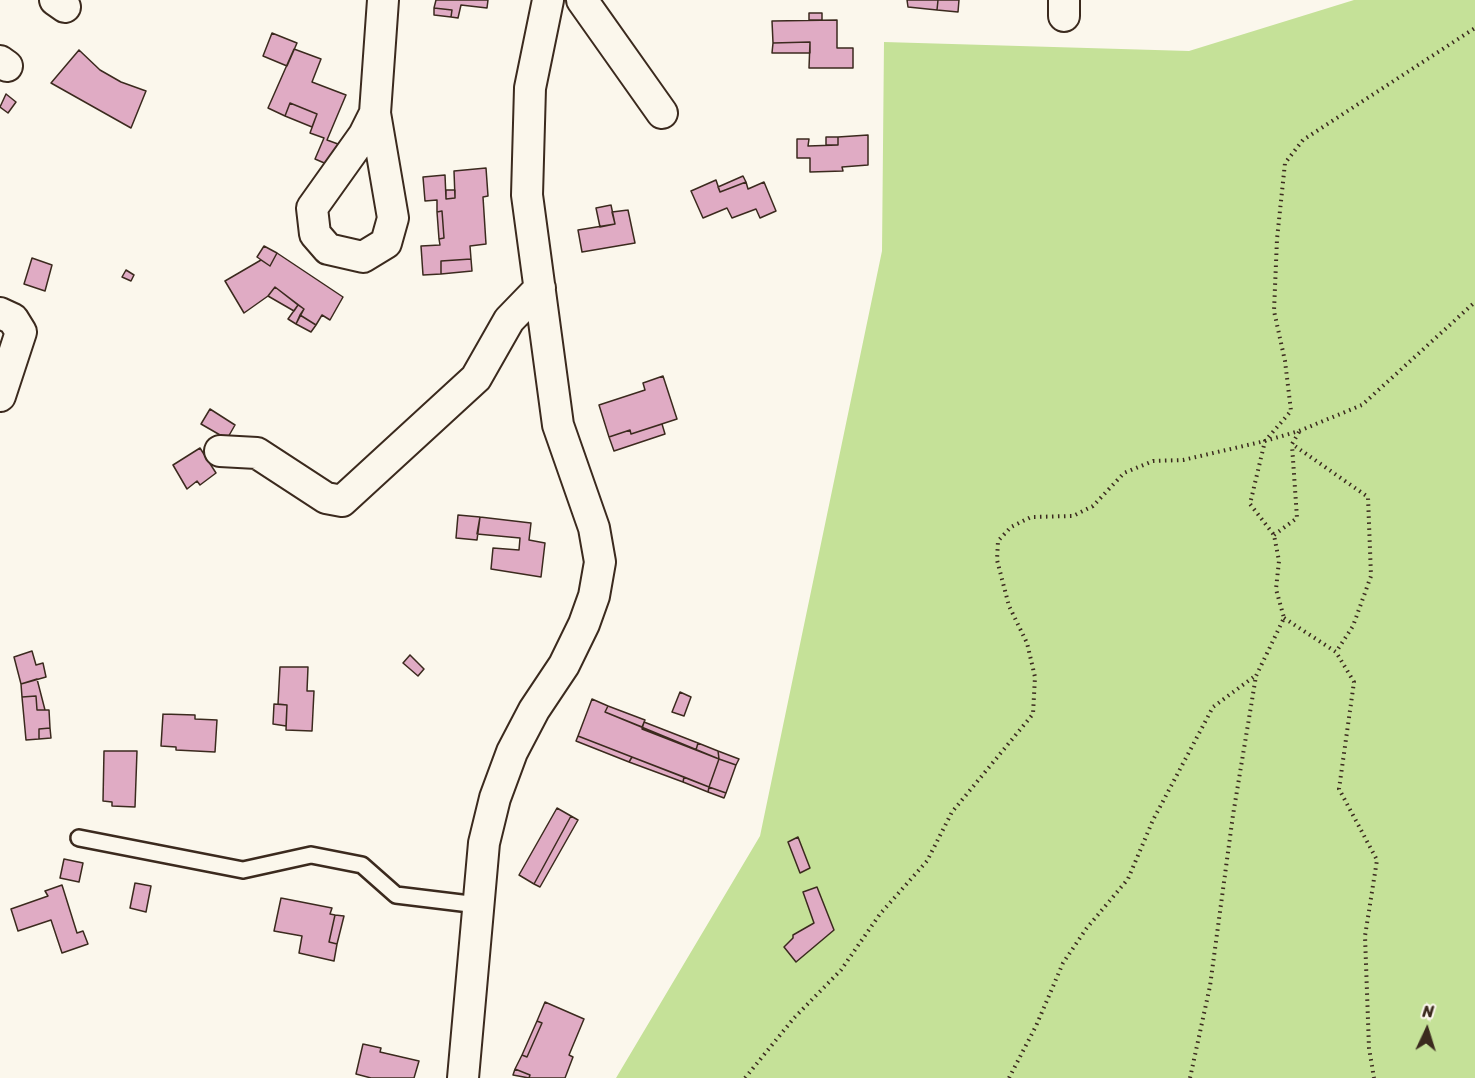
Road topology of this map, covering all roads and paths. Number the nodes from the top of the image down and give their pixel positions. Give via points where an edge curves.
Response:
1 (383, 0) edge
2 (548, 0) edge
3 (582, 0) edge
4 (1475, 28) edge
5 (662, 112) dead end
6 (375, 113) dead end
7 (540, 288) junction
8 (1475, 302) edge
9 (0, 313) edge
10 (0, 396) edge
11 (1299, 431) junction
12 (1264, 441) junction
13 (1292, 444) junction
14 (220, 451) dead end
15 (1274, 535) junction
16 (1284, 618) junction
17 (1336, 652) junction
18 (1256, 676) junction
19 (79, 838) dead end
20 (478, 905) junction
21 (463, 1078) edge
22 (745, 1078) edge
23 (1009, 1078) edge
24 (1190, 1078) edge
25 (1374, 1078) edge

1 - 6 street
2 - 7 street via 530,88 527,195
3 - 5 street
4 - 12 path via 1303,140 1285,163 1274,312 1285,361 1290,411
7 - 14 street via 509,320 476,378 342,501 326,498 257,453
7 - 20 street via 558,425 594,528 600,562 584,624 512,752 495,798 484,843
8 - 11 path via 1362,405
9 - 10 street via 13,319 21,332
11 - 12 path
11 - 13 path
12 - 15 path via 1250,504
12 - 22 path via 1183,460 1153,461 1124,473 1093,506 1073,516 1031,517 1011,527 998,541 997,560 1035,677 1033,714 952,812 927,861 879,914 841,970 794,1018
13 - 15 path via 1296,518
13 - 17 path via 1368,497 1371,576 1353,626
15 - 16 path via 1279,561 1276,589
16 - 17 path
16 - 18 path
17 - 25 path via 1354,682 1339,789 1377,860 1365,936 1369,1048
18 - 23 path via 1213,707 1153,820 1128,879 1063,963
18 - 24 path via 1210,986
19 - 20 lane via 243,870 311,855 362,865 396,895
20 - 21 street

